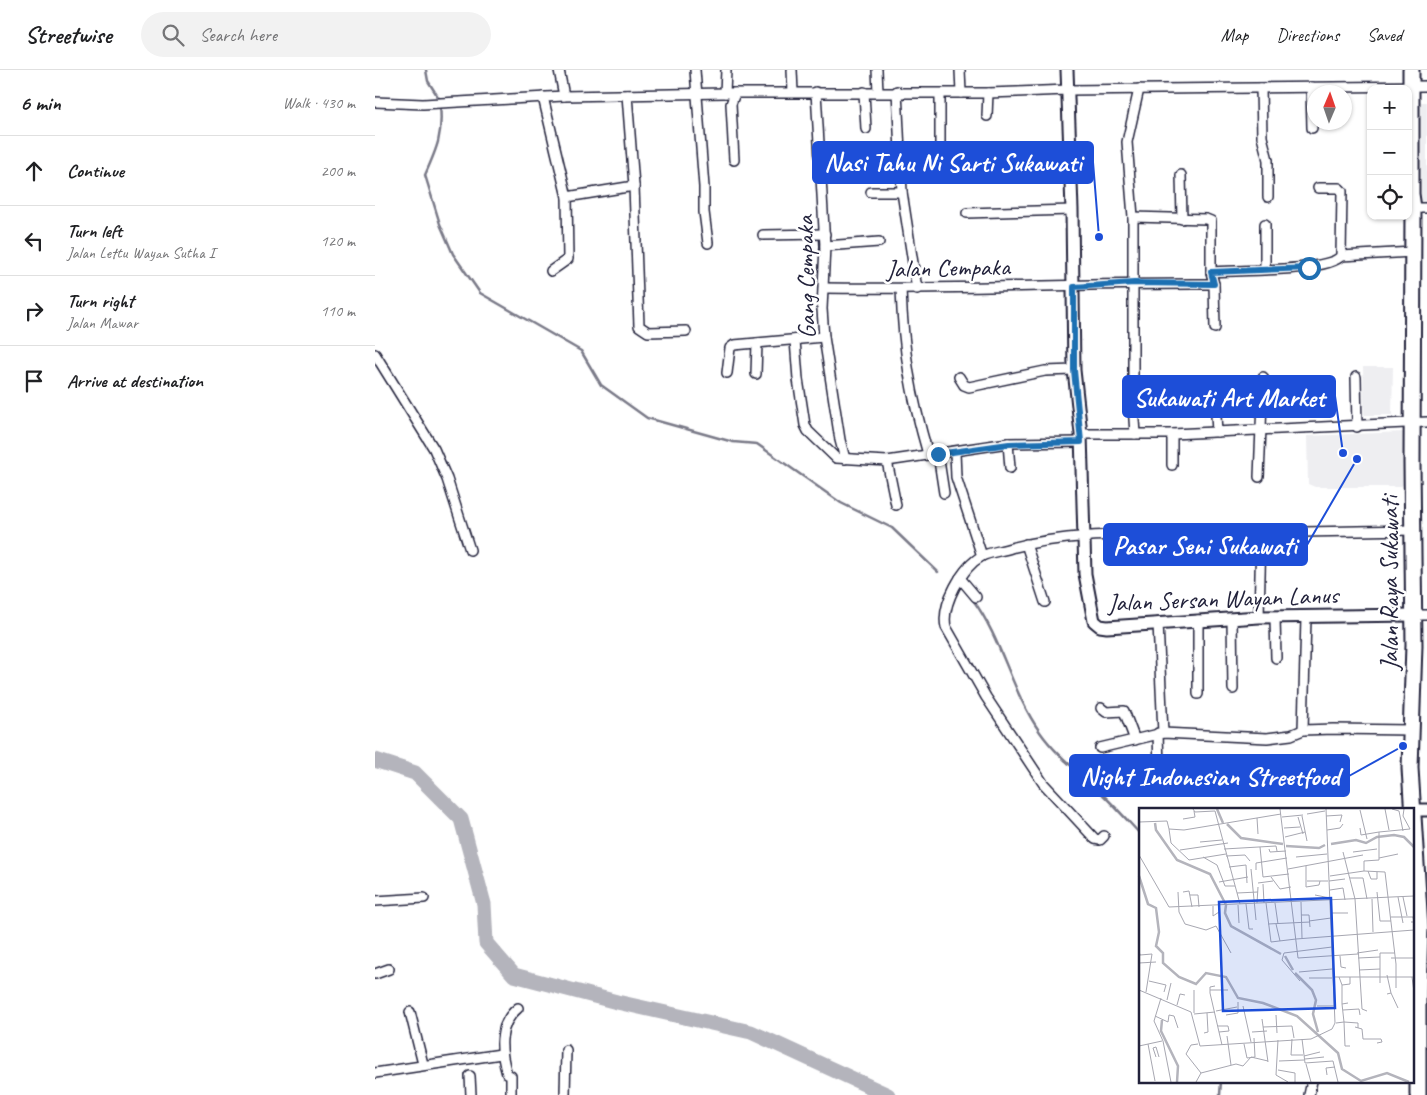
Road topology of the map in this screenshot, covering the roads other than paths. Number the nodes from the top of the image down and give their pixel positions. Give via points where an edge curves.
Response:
1 (559, 70) edge
2 (695, 70) edge
3 (726, 70) edge
4 (792, 70) edge
5 (877, 70) edge
6 (960, 70) edge
7 (1067, 70) edge
8 (1411, 70) edge
9 (1411, 85) edge
10 (1367, 86) edge
11 (1412, 86) edge
12 (1427, 86) edge
13 (1307, 87) edge
14 (1352, 87) edge
15 (1261, 88) junction
16 (1139, 89) junction
17 (1069, 90) junction
18 (735, 92) junction
19 (793, 92) junction
20 (816, 92) junction
21 (865, 92) junction
22 (879, 92) junction
23 (897, 92) junction
24 (725, 93) junction
25 (961, 93) junction
26 (696, 94) junction
27 (940, 94) junction
28 (988, 94) junction
29 (627, 95) junction
30 (564, 96) junction
31 (543, 97) junction
32 (375, 102) edge
33 (987, 116) dead end
34 (866, 129) dead end
35 (1411, 130) edge
36 (734, 160) dead end
37 (940, 170) dead end
38 (1026, 170) dead end
39 (1070, 170) junction
40 (1181, 175) dead end
41 (634, 186) junction
42 (1318, 188) dead end
43 (871, 192) dead end
44 (901, 192) junction
45 (567, 197) junction
46 (1268, 197) dead end
47 (1420, 208) edge
48 (1072, 210) junction
49 (967, 213) dead end
50 (1133, 217) junction
51 (1182, 219) junction
52 (1265, 224) dead end
53 (825, 234) junction
54 (763, 235) dead end
55 (879, 242) dead end
56 (708, 243) dead end
57 (825, 246) junction
58 (1413, 252) junction
59 (1341, 256) junction
60 (1265, 269) junction
61 (551, 271) dead end
62 (1211, 272) junction
63 (1134, 283) junction
64 (1214, 284) junction
65 (1074, 287) junction
66 (824, 288) junction
67 (901, 289) junction
68 (917, 289) junction
69 (1215, 328) dead end
70 (686, 331) dead end
71 (825, 337) junction
72 (795, 340) junction
73 (757, 343) junction
74 (375, 354) edge
75 (1074, 370) junction
76 (727, 373) dead end
77 (756, 374) dead end
78 (959, 377) dead end
79 (1263, 377) dead end
80 (1356, 377) dead end
81 (1215, 399) dead end
82 (1420, 423) edge
83 (1357, 427) junction
84 (1260, 429) junction
85 (1217, 432) junction
86 (1135, 434) junction
87 (1172, 434) junction
88 (1081, 438) junction
89 (1009, 444) junction
90 (955, 452) junction
91 (928, 454) junction
92 (938, 454) junction
93 (845, 459) junction
94 (887, 461) junction
95 (1173, 466) dead end
96 (1010, 468) dead end
97 (1259, 477) dead end
98 (944, 493) dead end
99 (896, 505) dead end
100 (1412, 530) junction
101 (1261, 534) junction
102 (1083, 536) junction
103 (1026, 544) junction
104 (470, 550) dead end
105 (982, 556) junction
106 (959, 578) junction
107 (977, 597) dead end
108 (1045, 602) dead end
109 (1421, 615) edge
110 (1259, 617) junction
111 (1275, 618) junction
112 (1306, 618) junction
113 (1231, 619) junction
114 (1198, 620) junction
115 (1158, 622) junction
116 (1276, 658) dead end
117 (1233, 689) dead end
118 (1198, 694) dead end
119 (1101, 708) dead end
120 (1303, 730) junction
121 (1411, 730) junction
122 (1161, 733) junction
123 (1135, 740) junction
124 (1099, 748) dead end
125 (1159, 769) dead end
126 (1413, 808) edge
127 (1104, 836) dead end
128 (1415, 890) edge
129 (424, 898) dead end
130 (375, 901) edge
131 (1423, 928) edge
132 (389, 969) dead end
133 (375, 974) edge
134 (1415, 993) edge
135 (518, 1008) dead end
136 (410, 1012) dead end
137 (1419, 1021) edge
138 (566, 1050) dead end
139 (501, 1054) junction
140 (423, 1064) junction
141 (375, 1073) edge
142 (470, 1076) dead end
143 (1415, 1076) edge
144 (1312, 1082) edge
145 (471, 1095) edge
146 (511, 1095) edge
147 (565, 1095) edge
148 (1309, 1095) edge
149 (1418, 1095) edge

1 - 30 street
2 - 26 street
3 - 24 street
4 - 19 street
5 - 22 street
6 - 25 street
7 - 17 street, Jalan Sersan Wayan Lanus
8 - 9 highway, Jalan Raya Sukawati
10 - 14 street
11 - 12 street
13 - 15 street
15 - 16 street
15 - 46 street via 1262,137 1269,164
16 - 17 street
16 - 50 street via 1127,142
17 - 28 street
17 - 39 street, Jalan Sersan Wayan Lanus
18 - 19 street
18 - 24 street
18 - 36 street via 731,104
19 - 20 street
20 - 21 street
20 - 53 street, Gang Cempaka
21 - 22 street
21 - 34 street
22 - 23 street
23 - 27 street
23 - 44 street
24 - 26 street
25 - 27 street
25 - 28 street
26 - 29 street
26 - 56 street
27 - 37 street
28 - 33 street
29 - 30 street
29 - 41 street
30 - 31 street
31 - 32 street via 423,104
31 - 45 street
35 - 47 highway, Jalan Raya Sukawati via 1410,177
38 - 39 street
39 - 48 street, Jalan Sersan Wayan Lanus
40 - 51 street
41 - 45 street
41 - 70 street via 639,326 647,332
42 - 59 street via 1339,188 1341,191
43 - 44 street
44 - 68 street
45 - 61 street via 569,256
47 - 58 highway, Jalan Raya Sukawati
48 - 49 street
48 - 65 street, Jalan Sersan Wayan Lanus
50 - 51 street
50 - 63 street
51 - 62 street via 1211,222
52 - 60 street
53 - 54 street
53 - 57 street, Gang Cempaka
55 - 57 street
57 - 66 street, Gang Cempaka
58 - 59 street
58 - 82 highway, Jalan Raya Sukawati
59 - 60 street via 1337,261 1309,268
60 - 62 street
62 - 64 street
63 - 64 street, Jalan Cempaka
63 - 65 street, Jalan Cempaka
63 - 86 street
64 - 69 street
65 - 68 street, Jalan Cempaka
65 - 75 street, Jalan Sersan Wayan Lanus
66 - 67 street, Jalan Cempaka
66 - 71 street, Gang Cempaka
67 - 68 street, Jalan Cempaka
67 - 91 street via 906,363
71 - 72 street
71 - 93 street, Gang Cempaka
72 - 73 street
72 - 93 street via 805,425 830,454
73 - 76 street via 732,346
73 - 77 street
74 - 104 street via 433,449 447,479
75 - 78 street via 1045,371 969,387
75 - 88 street, Jalan Sersan Wayan Lanus
79 - 84 street
80 - 83 street
81 - 85 street
82 - 83 street
82 - 100 highway, Jalan Raya Sukawati
83 - 84 street
84 - 85 street
84 - 97 street
85 - 87 street
86 - 87 street
86 - 88 street
87 - 95 street
88 - 89 street
88 - 102 street, Jalan Sersan Wayan Lanus
89 - 90 street
89 - 96 street
90 - 92 street
90 - 105 street via 956,477
91 - 92 street
91 - 94 street
92 - 98 street
93 - 94 street
94 - 99 street
100 - 101 street
100 - 109 highway, Jalan Raya Sukawati
101 - 102 street
101 - 110 street
102 - 103 street
102 - 115 street, Jalan Sersan Wayan Lanus via 1085,574 1096,624 1107,627
103 - 105 street
103 - 108 street
105 - 106 street
106 - 107 street
106 - 127 street via 948,606 945,627 1006,729 1060,804 1095,839 1100,840
109 - 112 street, Jalan Sersan Wayan Lanus
109 - 121 highway, Jalan Raya Sukawati
110 - 111 street, Jalan Sersan Wayan Lanus
110 - 113 street, Jalan Sersan Wayan Lanus
111 - 112 street, Jalan Sersan Wayan Lanus
111 - 116 street
112 - 120 street
113 - 114 street, Jalan Sersan Wayan Lanus
113 - 117 street
114 - 115 street, Jalan Sersan Wayan Lanus
114 - 118 street
115 - 122 street
119 - 123 street via 1106,712 1125,711
120 - 121 street
120 - 122 street via 1267,738
121 - 126 highway, Jalan Raya Sukawati
122 - 123 street
122 - 125 street
123 - 124 street
128 - 131 highway, Jalan Raya Sukawati
129 - 130 street
131 - 134 highway, Jalan Raya Sukawati
132 - 133 street
134 - 137 highway, Jalan Raya Sukawati
135 - 139 street via 503,1029
136 - 140 street
137 - 143 highway, Jalan Raya Sukawati
138 - 147 street
139 - 140 street
139 - 146 street via 507,1074 511,1076
140 - 141 street
142 - 145 street
143 - 149 highway, Jalan Raya Sukawati
144 - 148 street

